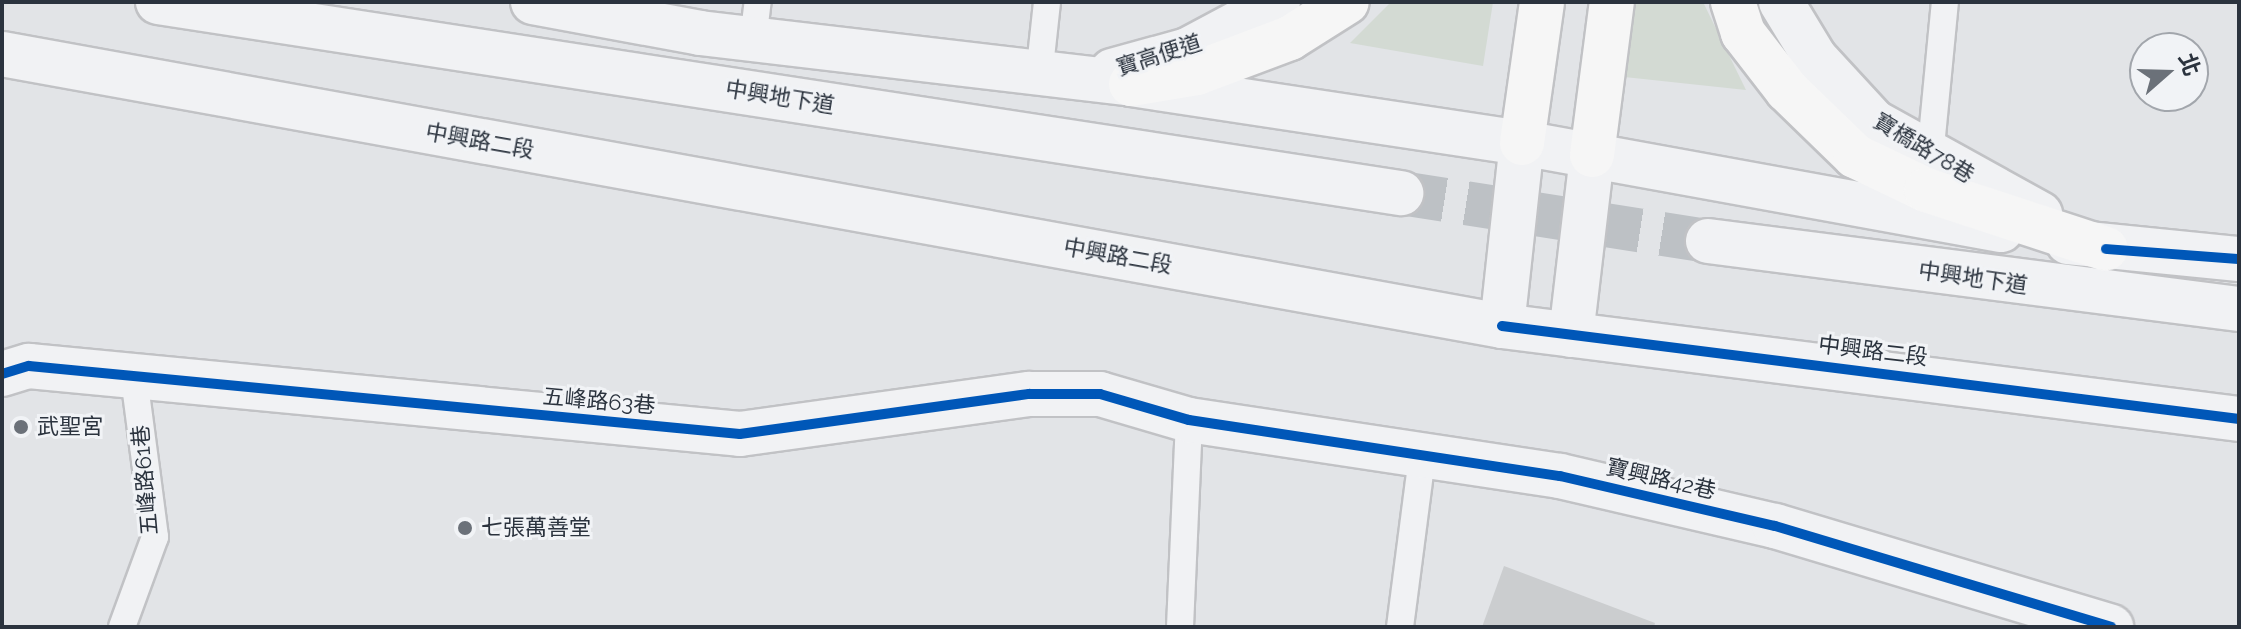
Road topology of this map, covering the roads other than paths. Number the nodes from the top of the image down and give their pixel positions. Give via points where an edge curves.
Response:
1 (158, 2) edge
2 (533, 2) edge
3 (1047, 2) edge
4 (1278, 2) edge
5 (1347, 2) edge
6 (1542, 2) edge
7 (1612, 2) edge
8 (1733, 2) edge
9 (1781, 2) edge
10 (1945, 2) edge
11 (756, 21) edge
12 (2, 54) edge
13 (1058, 78) junction
14 (1131, 84) junction
15 (1522, 143) junction
16 (1592, 155) junction
17 (1930, 157) junction
18 (1401, 193) tunnel mouth
19 (1708, 241) tunnel mouth
20 (2106, 249) junction
21 (2239, 259) edge
22 (2239, 309) edge
23 (1502, 326) junction
24 (1571, 335) junction
25 (2, 374) edge
26 (134, 377) junction
27 (2239, 419) edge
28 (1189, 420) junction
29 (1422, 457) junction
30 (122, 627) edge
31 (1180, 627) edge
32 (1400, 627) edge
33 (2111, 627) edge

1 - 18 street, 中興地下道
2 - 11 street
3 - 13 lane
4 - 13 street, 寶高便道 via 1188,50
5 - 14 highway via 1290,38 1197,73
6 - 15 highway
7 - 16 highway
8 - 20 highway via 1743,33 1787,90 1855,156 1926,190
9 - 17 street, 寶橋路78巷 via 1815,58 1874,122
10 - 17 lane
11 - 13 street
12 - 23 street, 中興路二段
13 - 14 street
14 - 15 street
15 - 16 street
15 - 23 street
16 - 20 street
16 - 24 street
17 - 20 street, 寶橋路78巷
19 - 22 street, 中興地下道
20 - 21 street
23 - 24 street, 中興路二段
24 - 27 street, 中興路二段
25 - 26 street, 五峰路63巷 via 29,366
26 - 28 street, 五峰路63巷 via 740,434 1029,394 1100,394
26 - 30 lane, 五峰路61巷 via 155,537
28 - 29 street, 寶興路42巷
28 - 31 lane
29 - 32 lane
29 - 33 street, 寶興路42巷 via 1560,476 1775,526

